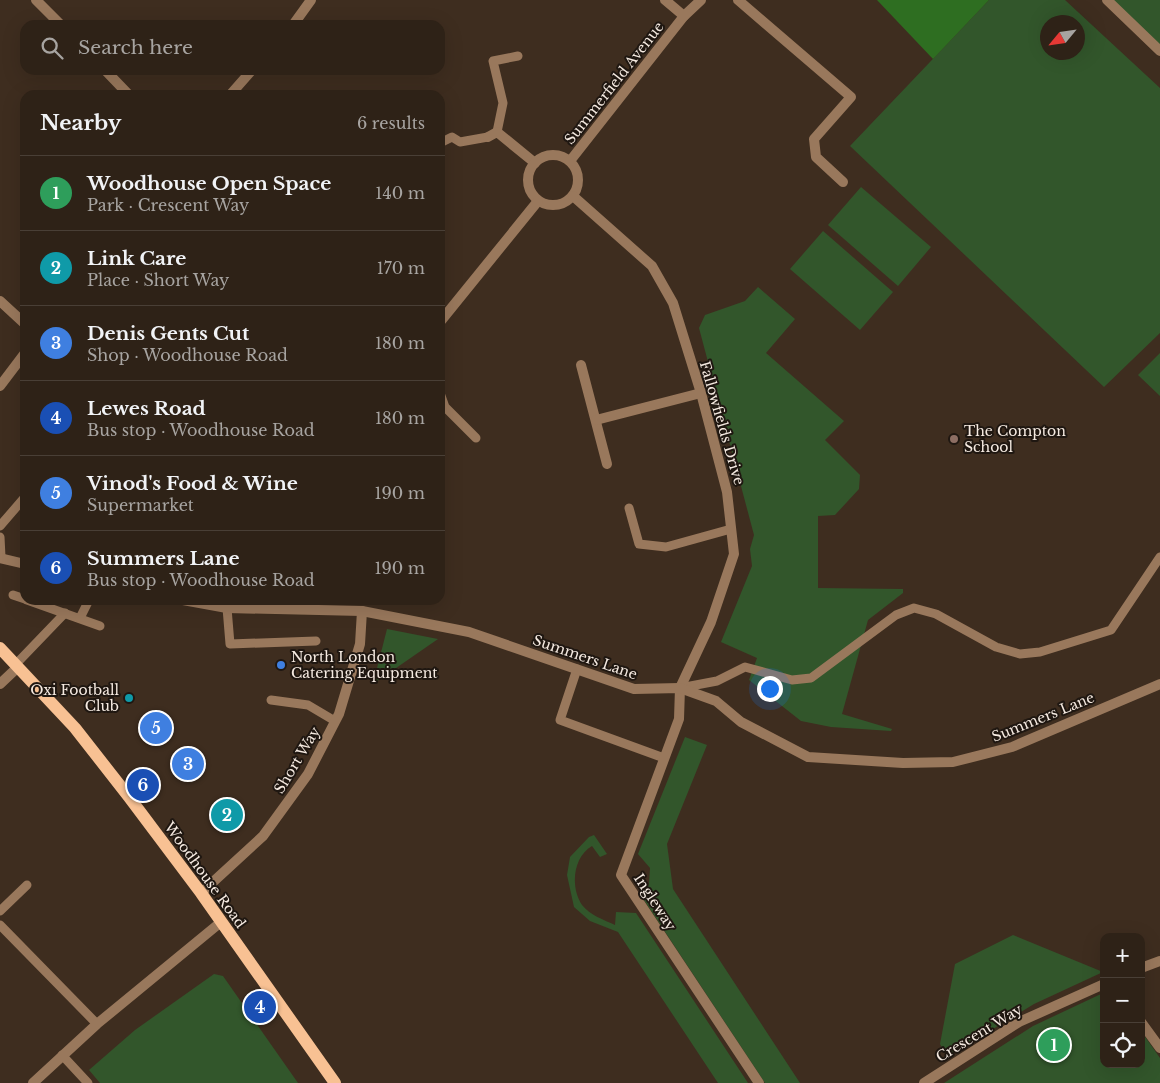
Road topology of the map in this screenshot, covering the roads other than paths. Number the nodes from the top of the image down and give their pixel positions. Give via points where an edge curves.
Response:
1 (36, 0) edge
2 (311, 0) edge
3 (665, 0) edge
4 (701, 0) edge
5 (738, 0) edge
6 (1107, 0) edge
7 (684, 16) junction
8 (55, 20) edge
9 (297, 20) edge
10 (1160, 51) edge
11 (518, 56) dead end
12 (110, 75) edge
13 (248, 75) edge
14 (124, 90) edge
15 (234, 90) edge
16 (492, 134) junction
17 (445, 141) edge
18 (570, 161) junction
19 (535, 163) junction
20 (844, 182) dead end
21 (574, 196) junction
22 (538, 200) junction
23 (0, 301) edge
24 (445, 316) edge
25 (20, 319) edge
26 (20, 360) edge
27 (581, 365) dead end
28 (0, 386) edge
29 (700, 393) junction
30 (445, 407) edge
31 (596, 420) junction
32 (476, 438) dead end
33 (607, 464) dead end
34 (20, 503) edge
35 (630, 508) dead end
36 (0, 526) edge
37 (731, 528) junction
38 (0, 537) edge
39 (1160, 557) edge
40 (1, 558) edge
41 (20, 563) edge
42 (13, 595) dead end
43 (20, 597) edge
44 (42, 605) edge
45 (86, 605) edge
46 (210, 605) edge
47 (256, 605) edge
48 (279, 605) edge
49 (227, 608) junction
50 (362, 611) junction
51 (65, 613) junction
52 (80, 618) junction
53 (100, 626) dead end
54 (316, 640) dead end
55 (0, 648) edge
56 (17, 665) junction
57 (577, 669) junction
58 (0, 684) edge
59 (1160, 684) edge
60 (680, 688) junction
61 (271, 700) dead end
62 (335, 721) junction
63 (664, 758) junction
64 (27, 885) dead end
65 (200, 893) junction
66 (0, 912) edge
67 (221, 922) junction
68 (0, 925) edge
69 (1160, 961) edge
70 (1145, 967) edge
71 (1100, 986) edge
72 (1142, 1023) edge
73 (97, 1024) junction
74 (1160, 1048) edge
75 (62, 1055) junction
76 (33, 1083) edge
77 (88, 1083) edge
78 (335, 1083) edge
79 (758, 1083) edge
80 (924, 1083) edge

1 - 8 street
2 - 9 street
3 - 7 street
4 - 7 street, Summerfield Avenue
5 - 20 street via 851,97 814,139 816,157
6 - 10 street
7 - 18 street, Summerfield Avenue
11 - 16 lane via 493,61 503,103
12 - 14 street
13 - 15 street
16 - 17 lane via 460,142 452,138
16 - 19 street
18 - 19 street, Summerfield Avenue via 552,155
18 - 21 street, Summerfield Avenue via 578,174
19 - 22 street via 529,173 528,185
21 - 22 street via 557,205
21 - 29 street, Fallowfields Drive via 652,266 673,303
22 - 24 street
23 - 25 street
26 - 28 street
27 - 31 street
29 - 31 street
29 - 37 street, Fallowfields Drive via 728,492
30 - 32 lane
31 - 33 street
34 - 36 lane
35 - 37 lane via 639,544 666,547
37 - 60 street, Fallowfields Drive via 734,554 711,622
38 - 40 lane
39 - 60 lane via 1111,630 1040,652 1020,654 996,647 936,614 914,608 896,615 811,678 792,680 745,668 717,681
40 - 41 street
42 - 43 lane
44 - 51 lane
45 - 52 lane
46 - 49 street, Summers Lane
47 - 49 street, Summers Lane
48 - 50 street, Summers Lane
49 - 54 lane via 230,644
50 - 57 street, Summers Lane via 469,632
50 - 62 street, Short Way via 360,644
51 - 52 lane
51 - 56 lane
52 - 53 lane
55 - 56 main road, Woodhouse Road
56 - 58 street
56 - 65 main road, Woodhouse Road via 75,728
57 - 60 street, Summers Lane via 634,689
57 - 63 lane via 560,720
59 - 60 street, Summers Lane via 1012,747 953,762 903,763 808,757 741,722 716,701
60 - 63 street, Ingleway via 679,719
61 - 62 lane via 308,706
62 - 65 street, Short Way via 308,774 263,836
63 - 79 street, Ingleway via 621,875
64 - 66 lane
65 - 67 main road, Woodhouse Road
67 - 73 street
67 - 78 main road, Woodhouse Road
68 - 73 lane
69 - 70 street
71 - 80 street, Crescent Way via 1019,1022
72 - 74 street
73 - 75 street
75 - 76 street
75 - 77 lane

